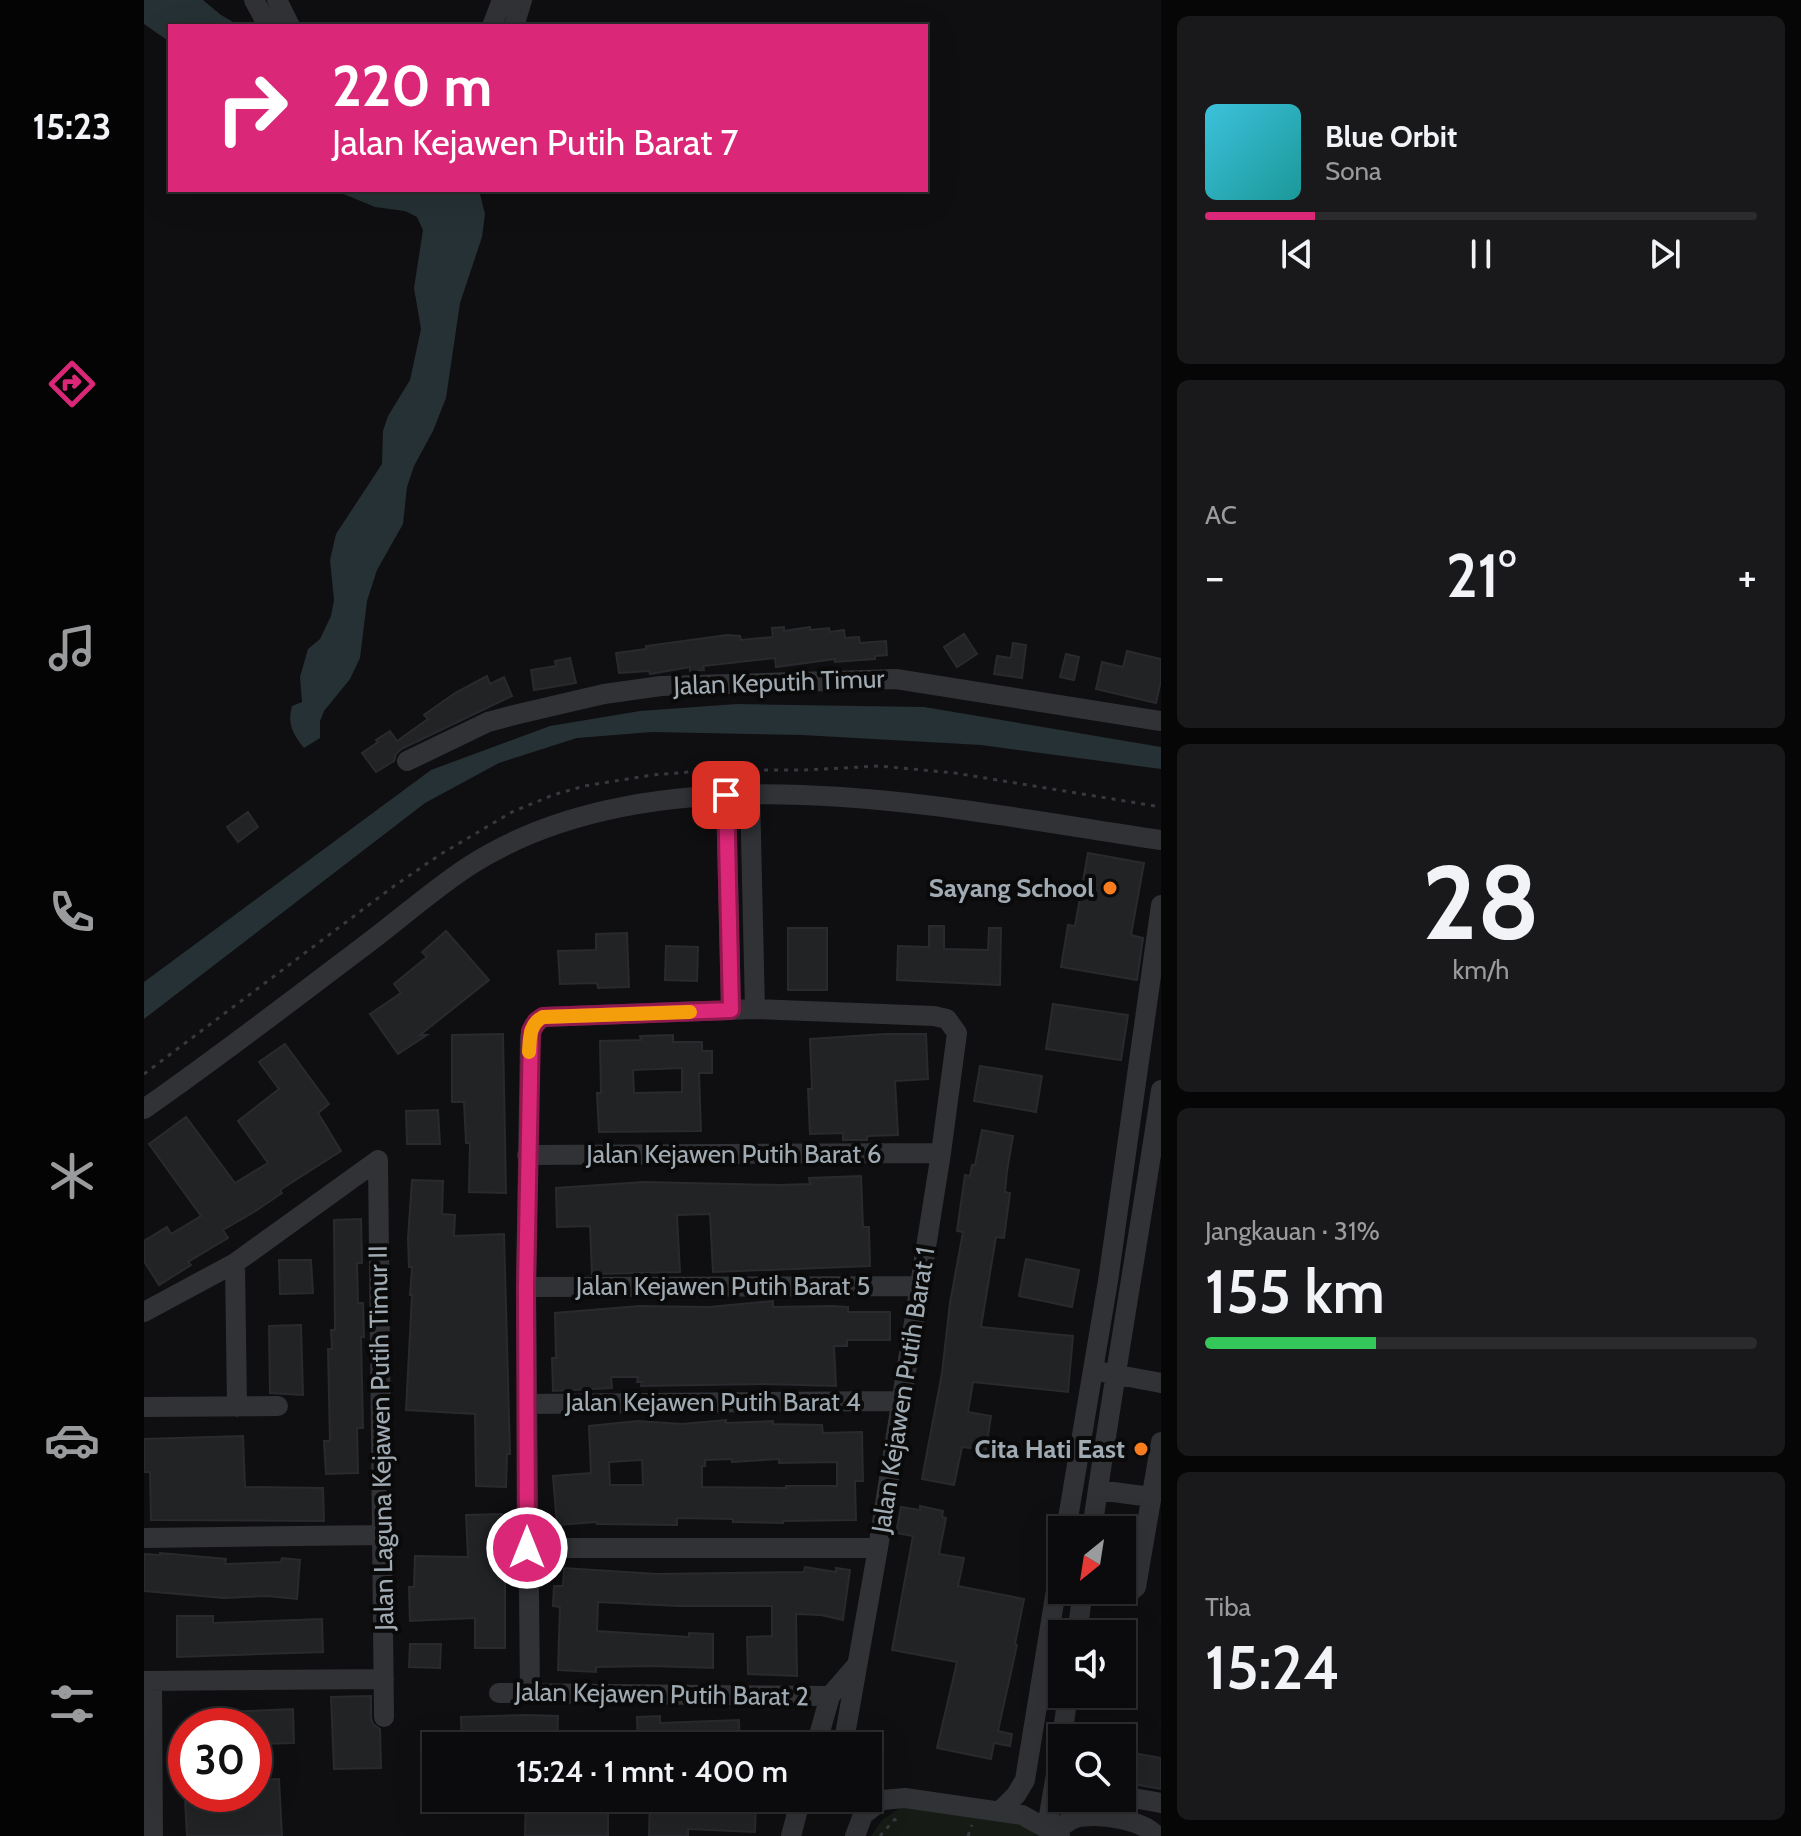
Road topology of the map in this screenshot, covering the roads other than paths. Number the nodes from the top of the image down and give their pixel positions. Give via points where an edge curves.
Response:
1 (254, 0) edge
2 (277, 0) edge
3 (502, 0) edge
4 (522, 0) edge
5 (267, 24) edge
6 (289, 24) edge
7 (493, 24) edge
8 (515, 24) edge
9 (1161, 721) edge
10 (407, 761) dead end
11 (750, 794) junction
12 (726, 795) junction
13 (1161, 840) edge
14 (1161, 905) edge
15 (752, 910) junction
16 (728, 911) junction
17 (755, 1009) junction
18 (731, 1010) junction
19 (1161, 1090) edge
20 (144, 1109) edge
21 (941, 1153) junction
22 (527, 1155) junction
23 (235, 1263) junction
24 (919, 1286) junction
25 (526, 1287) junction
26 (144, 1312) edge
27 (1093, 1371) junction
28 (1115, 1373) junction
29 (1161, 1383) edge
30 (900, 1401) junction
31 (527, 1404) junction
32 (278, 1406) dead end
33 (144, 1407) edge
34 (237, 1407) junction
35 (1084, 1421) junction
36 (1108, 1423) junction
37 (1161, 1442) edge
38 (1098, 1490) junction
39 (1151, 1497) junction
40 (1068, 1516) edge
41 (1094, 1516) edge
42 (383, 1535) junction
43 (144, 1538) edge
44 (1136, 1540) edge
45 (527, 1548) junction
46 (878, 1548) junction
47 (1054, 1604) edge
48 (858, 1663) junction
49 (384, 1679) junction
50 (148, 1681) edge
51 (499, 1693) dead end
52 (530, 1693) junction
53 (830, 1696) junction
54 (384, 1717) dead end
55 (820, 1732) edge
56 (846, 1732) edge
57 (148, 1767) edge
58 (882, 1796) edge
59 (1136, 1799) edge
60 (1161, 1803) edge
61 (1000, 1811) junction
62 (797, 1812) edge
63 (865, 1812) edge
64 (1056, 1812) edge
65 (1094, 1816) junction
66 (1054, 1832) edge
67 (153, 1836) edge
68 (791, 1836) edge
69 (855, 1836) edge
70 (1105, 1836) edge
71 (1156, 1836) edge

1 - 5 street
2 - 6 street
3 - 7 street
4 - 8 street
9 - 10 street, Jalan Keputih Timur via 896,679 676,685 604,694 488,722
11 - 12 street
11 - 13 street via 899,802
11 - 15 street
12 - 16 street
12 - 20 street via 648,801 587,815 537,831 469,866
14 - 27 street
15 - 16 street
15 - 17 street
16 - 18 street
17 - 18 street
17 - 21 street, Jalan Kejawen Putih Barat 1 via 947,1019 957,1033
18 - 22 street via 543,1017 530,1037
19 - 28 street
21 - 22 street, Jalan Kejawen Putih Barat 6
21 - 24 street, Jalan Kejawen Putih Barat 1
22 - 25 street
23 - 26 street
23 - 34 street
23 - 42 street, Jalan Laguna Kejawen Putih Timur II via 378,1160
24 - 25 street, Jalan Kejawen Putih Barat 5
24 - 30 street, Jalan Kejawen Putih Barat 1
25 - 31 street
27 - 28 street
27 - 35 street
28 - 29 street
28 - 36 street
30 - 31 street, Jalan Kejawen Putih Barat 4
30 - 46 street, Jalan Kejawen Putih Barat 1
31 - 45 street
32 - 34 street
33 - 34 street
35 - 36 street
35 - 40 street
36 - 38 street
37 - 39 street
38 - 39 street
38 - 41 street
39 - 44 street
42 - 43 street
42 - 49 street, Jalan Laguna Kejawen Putih Timur II
45 - 46 street
45 - 52 street
46 - 48 street, Jalan Kejawen Putih Barat 1
47 - 61 street via 1025,1780
48 - 53 street, Jalan Kejawen Putih Barat 2
48 - 56 street, Jalan Kejawen Putih Barat 1
49 - 50 street
49 - 54 street, Jalan Laguna Kejawen Putih Timur II
50 - 57 street
51 - 52 street, Jalan Kejawen Putih Barat 2
52 - 53 street, Jalan Kejawen Putih Barat 2
53 - 55 street
57 - 67 street
58 - 61 street
59 - 60 street
61 - 66 street via 1022,1815
62 - 68 street
63 - 69 street
64 - 66 street
65 - 66 street via 1074,1819
65 - 70 street
65 - 71 street via 1139,1823

